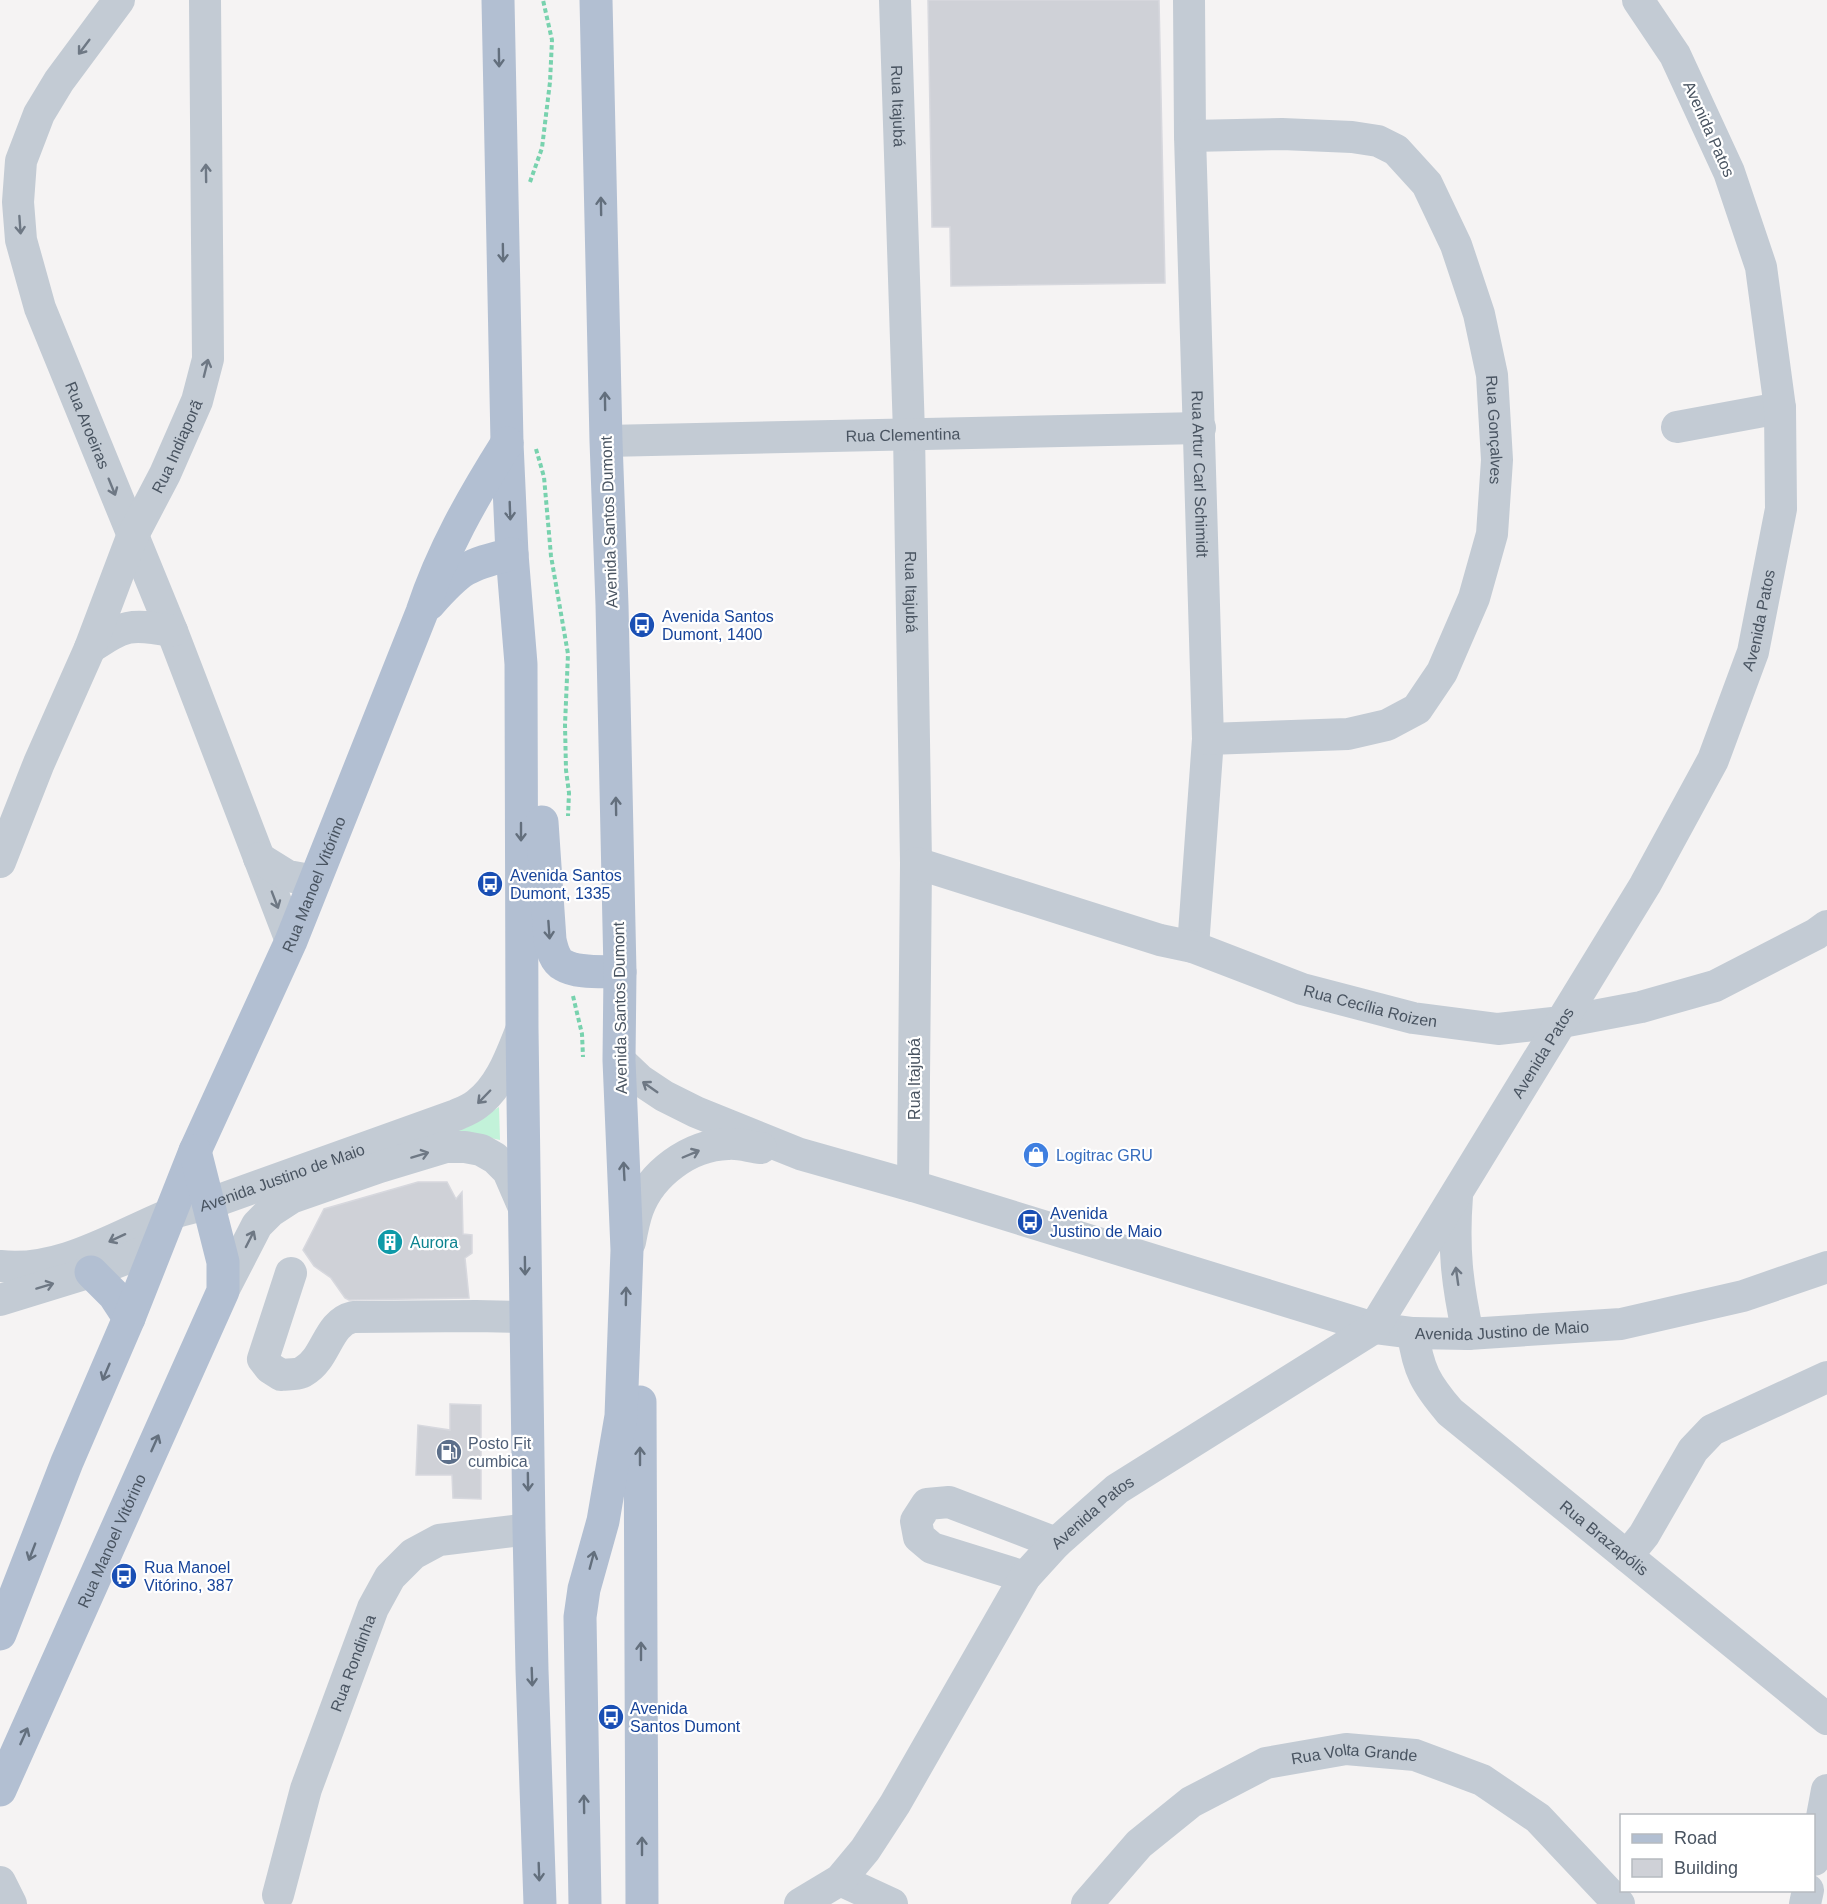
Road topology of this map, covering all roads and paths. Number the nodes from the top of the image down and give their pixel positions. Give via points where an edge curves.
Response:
1 (119, 0) edge
2 (205, 0) edge
3 (498, 0) edge
4 (543, 0) edge
5 (596, 0) edge
6 (895, 0) edge
7 (1189, 0) edge
8 (1638, 0) edge
9 (1190, 136) junction
10 (529, 190) dead end
11 (1780, 408) junction
12 (1677, 427) dead end
13 (1200, 428) junction
14 (909, 433) junction
15 (606, 441) junction
16 (521, 444) junction
17 (132, 537) junction
18 (512, 554) junction
19 (422, 612) junction
20 (171, 631) junction
21 (90, 648) junction
22 (520, 664) junction
23 (1208, 739) junction
24 (567, 823) dead end
25 (259, 858) junction
26 (0, 862) edge
27 (916, 863) junction
28 (315, 881) junction
29 (1827, 926) edge
30 (291, 941) junction
31 (1193, 947) junction
32 (569, 967) junction
33 (620, 972) junction
34 (1562, 1022) junction
35 (522, 1028) junction
36 (583, 1058) dead end
37 (619, 1060) junction
38 (195, 1151) junction
39 (800, 1154) junction
40 (913, 1186) junction
41 (1457, 1192) junction
42 (208, 1204) junction
43 (524, 1208) junction
44 (170, 1214) junction
45 (157, 1247) junction
46 (627, 1250) junction
47 (0, 1266) edge
48 (1827, 1267) edge
49 (91, 1272) junction
50 (291, 1273) dead end
51 (223, 1291) junction
52 (0, 1300) edge
53 (526, 1317) junction
54 (129, 1318) junction
55 (1374, 1328) junction
56 (1413, 1333) junction
57 (1468, 1334) junction
58 (625, 1341) junction
59 (1827, 1377) edge
60 (529, 1528) junction
61 (1056, 1544) junction
62 (1627, 1557) junction
63 (1025, 1577) junction
64 (0, 1634) edge
65 (1827, 1719) edge
66 (0, 1790) edge
67 (1827, 1790) edge
68 (1815, 1855) edge
69 (840, 1880) junction
70 (0, 1882) edge
71 (278, 1895) dead end
72 (11, 1904) edge
73 (540, 1904) edge
74 (585, 1904) edge
75 (642, 1904) edge
76 (800, 1904) edge
77 (891, 1904) edge
78 (1087, 1904) edge
79 (1619, 1904) edge

1 -> 17 street, Rua Aroeiras via 39,114 21,161 18,202 21,240 40,308
17 -> 2 street, Rua Indiaporã via 192,411 208,359
3 -> 16 main road
4 - 10 path via 552,40 550,82 542,148
15 -> 5 main road, Avenida Santos Dumont
6 - 14 street, Rua Itajubá
7 - 9 street, Rua Artur Carl Schimidt
8 - 11 street, Avenida Patos via 1676,55 1729,172 1761,267
9 - 13 street, Rua Artur Carl Schimidt
9 - 23 street, Rua Gonçalves via 1352,137 1378,141 1396,150 1426,184 1456,244 1479,314 1492,375 1497,460 1492,534 1474,597 1442,672 1417,709 1387,725 1348,734
11 - 12 street
11 - 34 street, Avenida Patos via 1781,510 1754,652 1713,760 1645,885
13 - 14 street, Rua Clementina
13 - 23 street, Rua Artur Carl Schimidt
14 - 15 street, Rua Clementina
14 - 27 street, Rua Itajubá
33 -> 15 main road, Avenida Santos Dumont
16 -> 18 main road
16 - 19 main road, Rua Manoel Vitórino via 479,488 446,549
16 - 24 path via 544,477 551,556 567,654
17 - 20 street, Rua Aroeiras
17 - 21 street, Rua Indiaporã
18 - 19 main road, Rua Manoel Vitórino via 468,566
18 - 22 main road
19 - 28 main road, Rua Manoel Vitórino
20 - 21 street via 133,626 119,629
20 - 25 street, Rua Aroeiras
21 - 26 street, Rua Indiaporã
22 -> 32 main road via 540,769 550,940 561,965
22 -> 35 main road
23 - 31 street, Rua Artur Carl Schimidt
25 - 28 street via 288,876
25 -> 30 street, Rua Aroeiras
27 - 31 street, Rua Cecília Roizen
27 - 40 street, Rua Itajubá
28 - 30 main road, Rua Manoel Vitórino
29 - 34 street, Rua Cecília Roizen via 1715,986 1641,1007
30 - 38 main road, Rua Manoel Vitórino
31 - 34 street, Rua Cecília Roizen via 1302,989 1413,1018 1498,1029
32 - 33 main road
32 - 36 path
33 - 37 main road, Avenida Santos Dumont
34 - 41 street, Avenida Patos
35 -> 42 street, Avenida Justino de Maio via 503,1072 475,1106
35 - 43 main road
39 -> 37 street, Avenida Justino de Maio via 664,1096
46 -> 37 main road, Avenida Santos Dumont
38 - 42 main road, Rua Manoel Vitórino
38 - 44 main road, Rua Manoel Vitórino
39 - 40 street, Avenida Justino de Maio
46 -> 39 street, Avenida Justino de Maio via 638,1209 649,1187 682,1158 704,1148 728,1144
40 - 55 street, Avenida Justino de Maio
41 - 55 street, Avenida Patos
57 -> 41 street, Avenida Patos via 1456,1269
42 - 44 street, Avenida Justino de Maio
42 - 51 main road, Rua Manoel Vitórino via 223,1262
51 -> 43 street, Rua Manoel Vitórino via 257,1224 291,1198 446,1147 481,1150 495,1158 508,1171
43 -> 53 main road
44 - 45 main road, Rua Manoel Vitórino
44 -> 47 street, Avenida Justino de Maio via 62,1259
45 - 49 street
45 - 54 main road, Rua Manoel Vitórino
58 -> 46 main road, Avenida Santos Dumont
48 - 57 street, Avenida Justino de Maio via 1743,1296 1621,1324
52 -> 49 street
49 - 54 main road via 114,1295
50 - 53 street via 263,1359 281,1375 304,1372 320,1357 339,1323 353,1317
66 -> 51 main road, Rua Manoel Vitórino
53 -> 60 main road
54 -> 64 main road, Rua Manoel Vitórino
55 - 56 street, Avenida Justino de Maio
55 - 61 street, Avenida Patos via 1117,1489
56 - 57 street, Avenida Justino de Maio
56 - 62 street, Rua Brazapólis via 1417,1360 1429,1387 1450,1412
74 -> 58 main road, Avenida Santos Dumont via 580,1617 614,1464
75 -> 58 main road via 640,1384
59 - 62 street via 1712,1430 1693,1450
60 - 71 street, Rua Rondinha via 439,1540 413,1554 390,1577 373,1608 306,1789
60 -> 73 main road
61 - 63 street, Avenida Patos
61 - 63 street via 950,1502 927,1504 916,1521 919,1538 932,1548
62 - 65 street, Rua Brazapólis
63 - 69 street, Avenida Patos via 895,1804
67 - 68 street
69 - 76 street, Avenida Patos
69 - 77 street
70 - 72 street
78 - 79 street, Rua Volta Grande via 1139,1844 1191,1802 1266,1763 1346,1749 1415,1755 1482,1780 1538,1818

